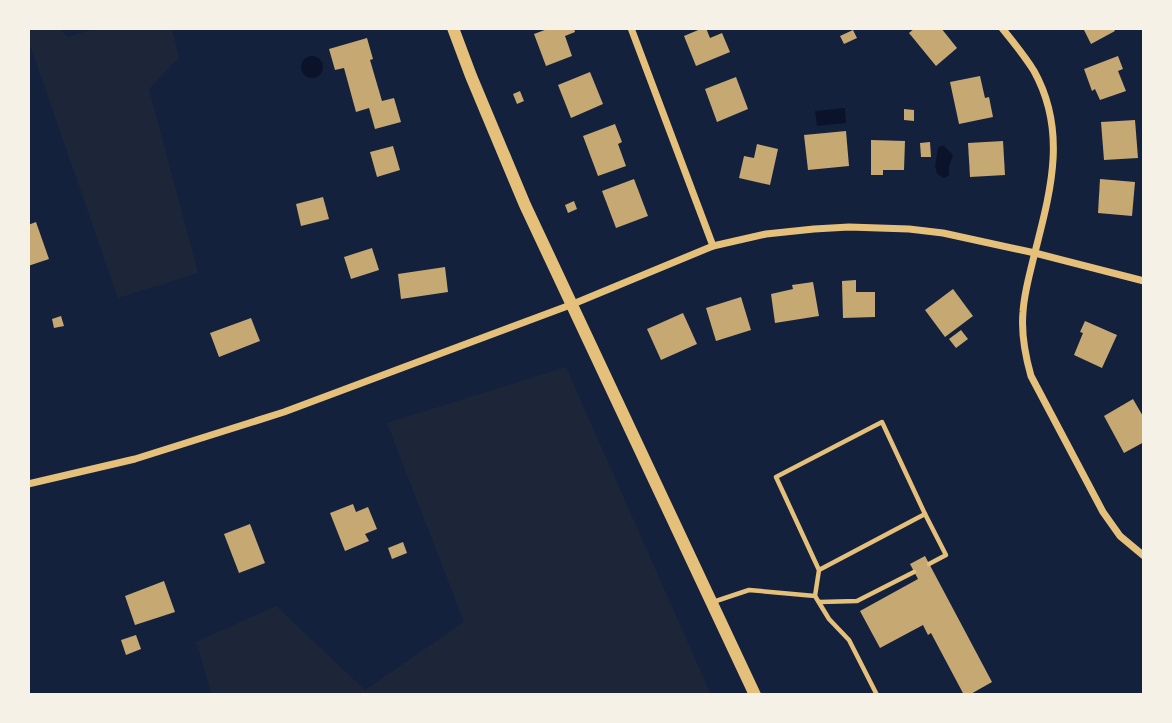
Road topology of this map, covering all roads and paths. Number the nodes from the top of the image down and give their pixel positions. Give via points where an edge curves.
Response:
1 (453, 28) edge
2 (631, 28) edge
3 (1002, 28) edge
4 (713, 247) junction
5 (1035, 253) junction
6 (1144, 281) edge
7 (573, 304) junction
8 (28, 484) edge
9 (925, 514) junction
10 (1144, 556) edge
11 (929, 564) dead end
12 (819, 570) junction
13 (914, 572) dead end
14 (816, 596) junction
15 (712, 602) junction
16 (819, 602) junction
17 (755, 695) edge
18 (877, 695) edge

1 - 7 street via 525,205
2 - 4 street
3 - 5 street via 1035,73 1054,142 1052,186
4 - 5 street via 792,231 881,227 943,233
4 - 7 street
5 - 6 street
5 - 10 street via 1023,310 1031,376 1103,512 1120,536
7 - 8 street via 284,412 135,459
7 - 15 street
9 - 11 lane via 946,555
9 - 12 lane
9 - 12 lane via 882,422 776,477
12 - 14 lane
13 - 16 lane via 857,601
14 - 15 lane via 750,590
14 - 16 lane
15 - 17 street
16 - 18 lane via 849,640

